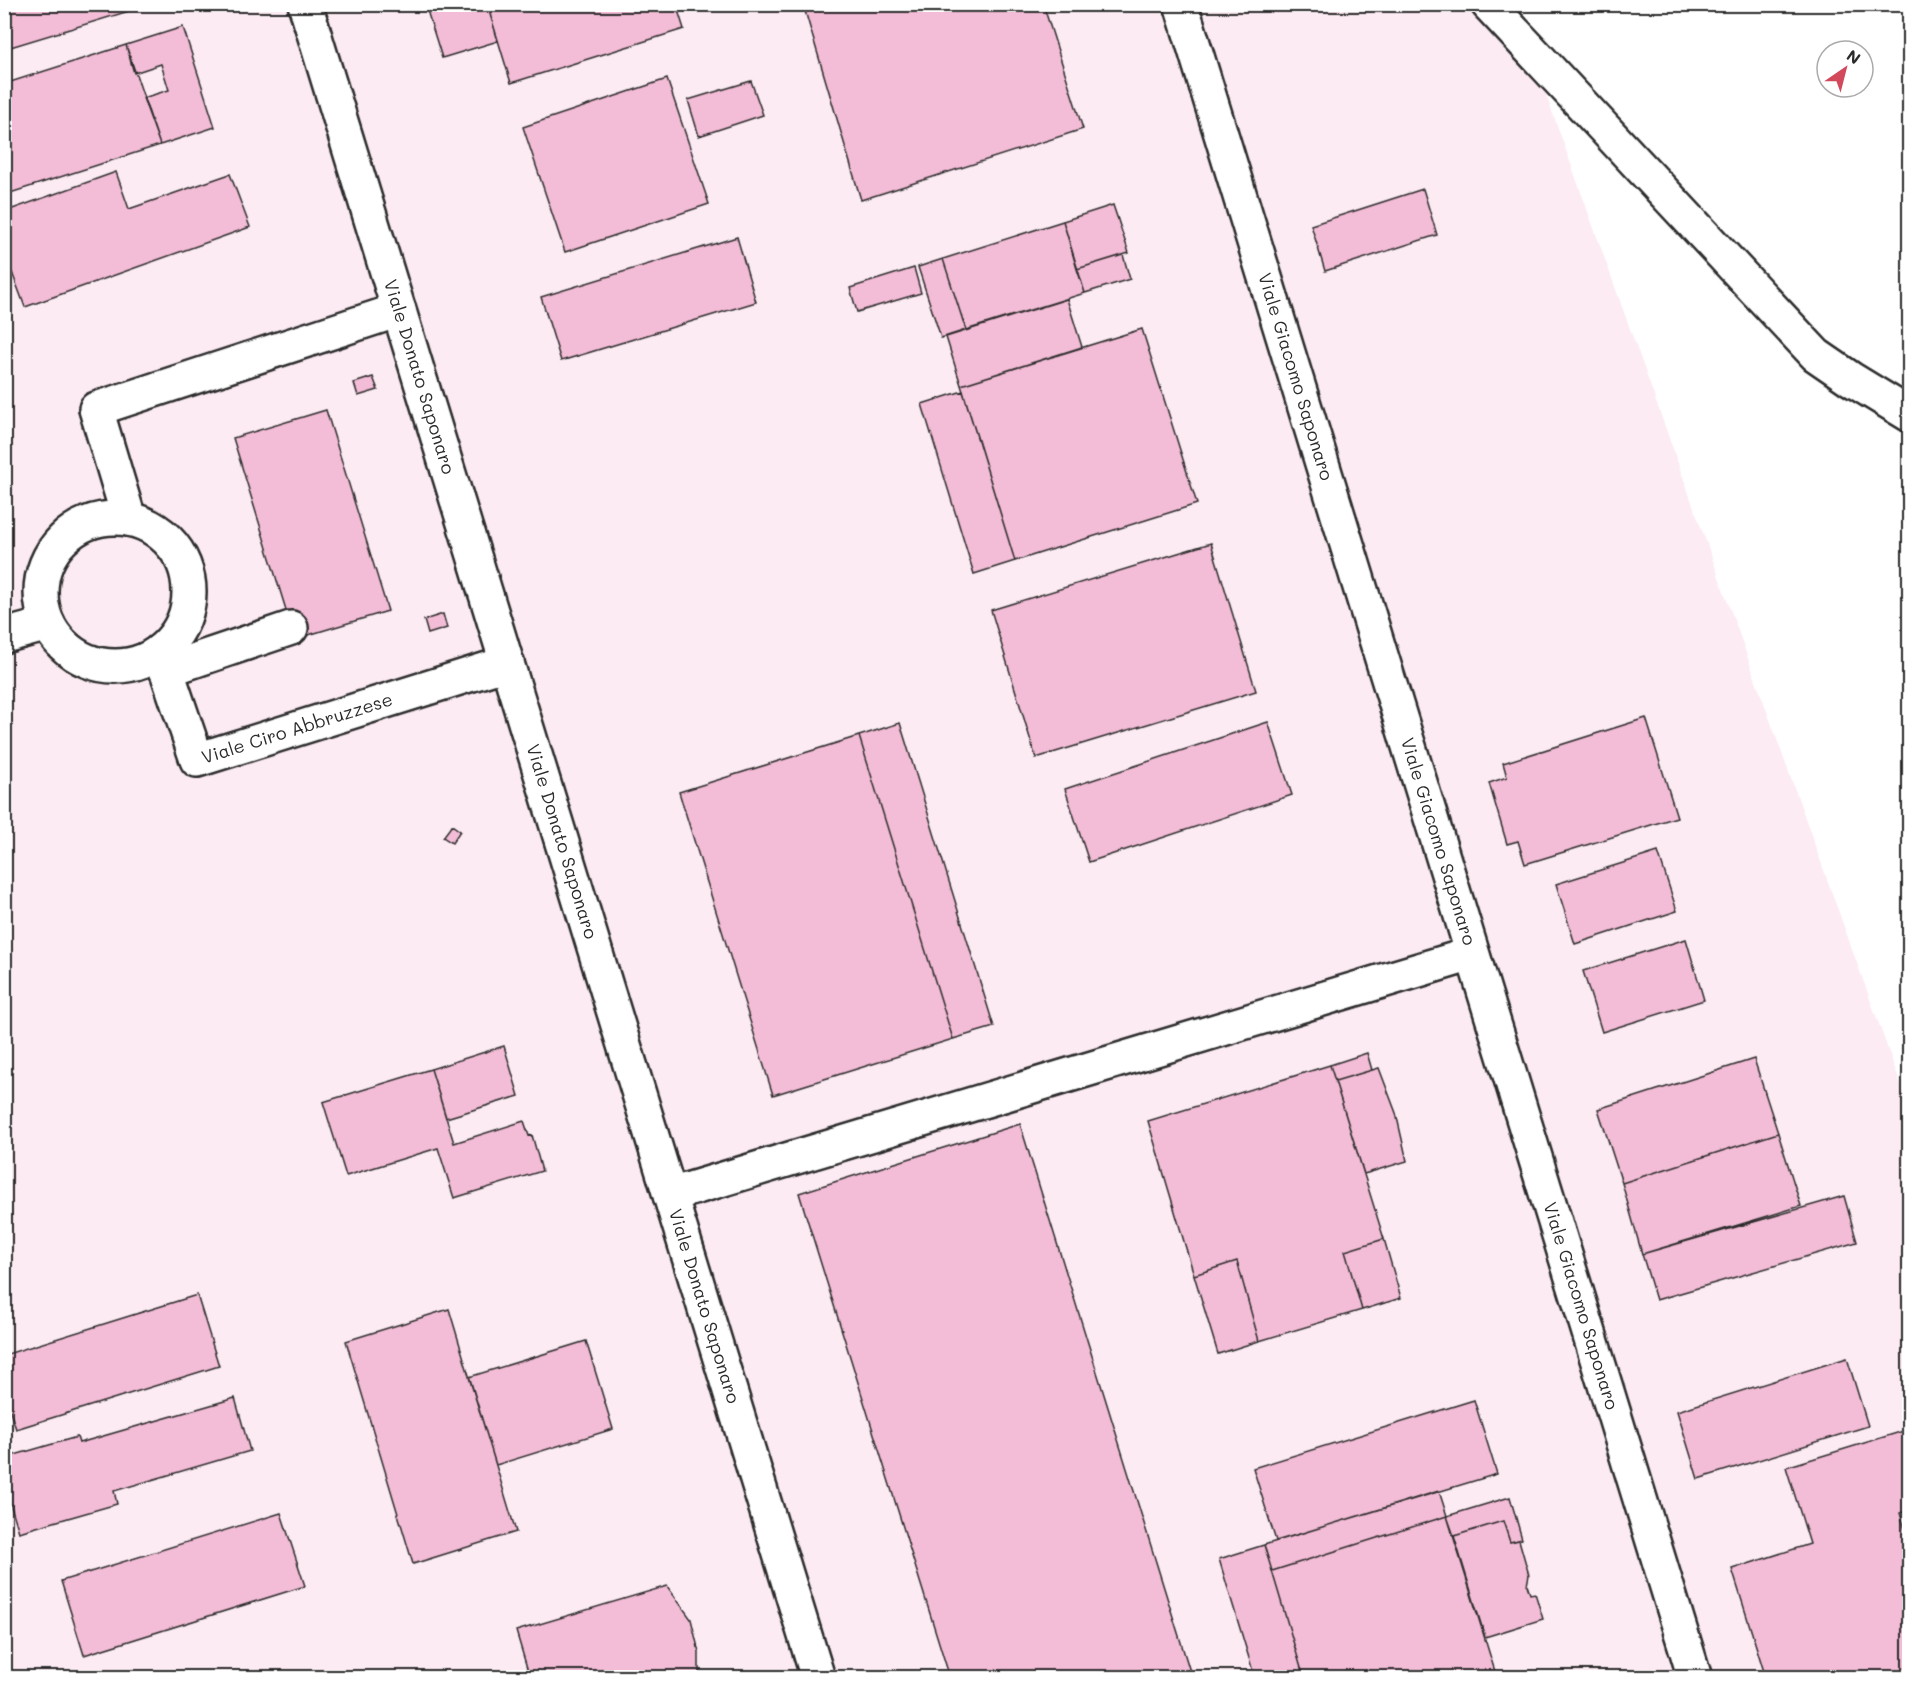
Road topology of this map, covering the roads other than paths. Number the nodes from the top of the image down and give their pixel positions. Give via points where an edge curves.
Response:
1 (305, 4) edge
2 (1181, 4) edge
3 (1488, 4) edge
4 (399, 310) junction
5 (1910, 415) edge
6 (129, 519) junction
7 (48, 624) junction
8 (291, 628) dead end
9 (4, 636) edge
10 (163, 660) junction
11 (507, 663) junction
12 (1472, 954) junction
13 (670, 1195) junction
14 (818, 1677) edge
15 (1695, 1677) edge

1 - 4 street, Viale Donato Saponaro
2 - 12 street, Viale Giacomo Saponaro
3 - 5 street via 1816,355
4 - 6 street via 96,410
4 - 11 street, Viale Donato Saponaro
6 - 7 street via 105,518 83,524 49,556 42,578 41,601
6 - 10 street via 152,527 171,543 184,563 189,587 187,611
7 - 9 street
7 - 10 street via 60,642 77,656 98,664 119,666
8 - 10 street
10 - 11 street, Viale Ciro Abbruzzese via 197,760
11 - 13 street, Viale Donato Saponaro
12 - 13 street
12 - 15 street, Viale Giacomo Saponaro
13 - 14 street, Viale Donato Saponaro

